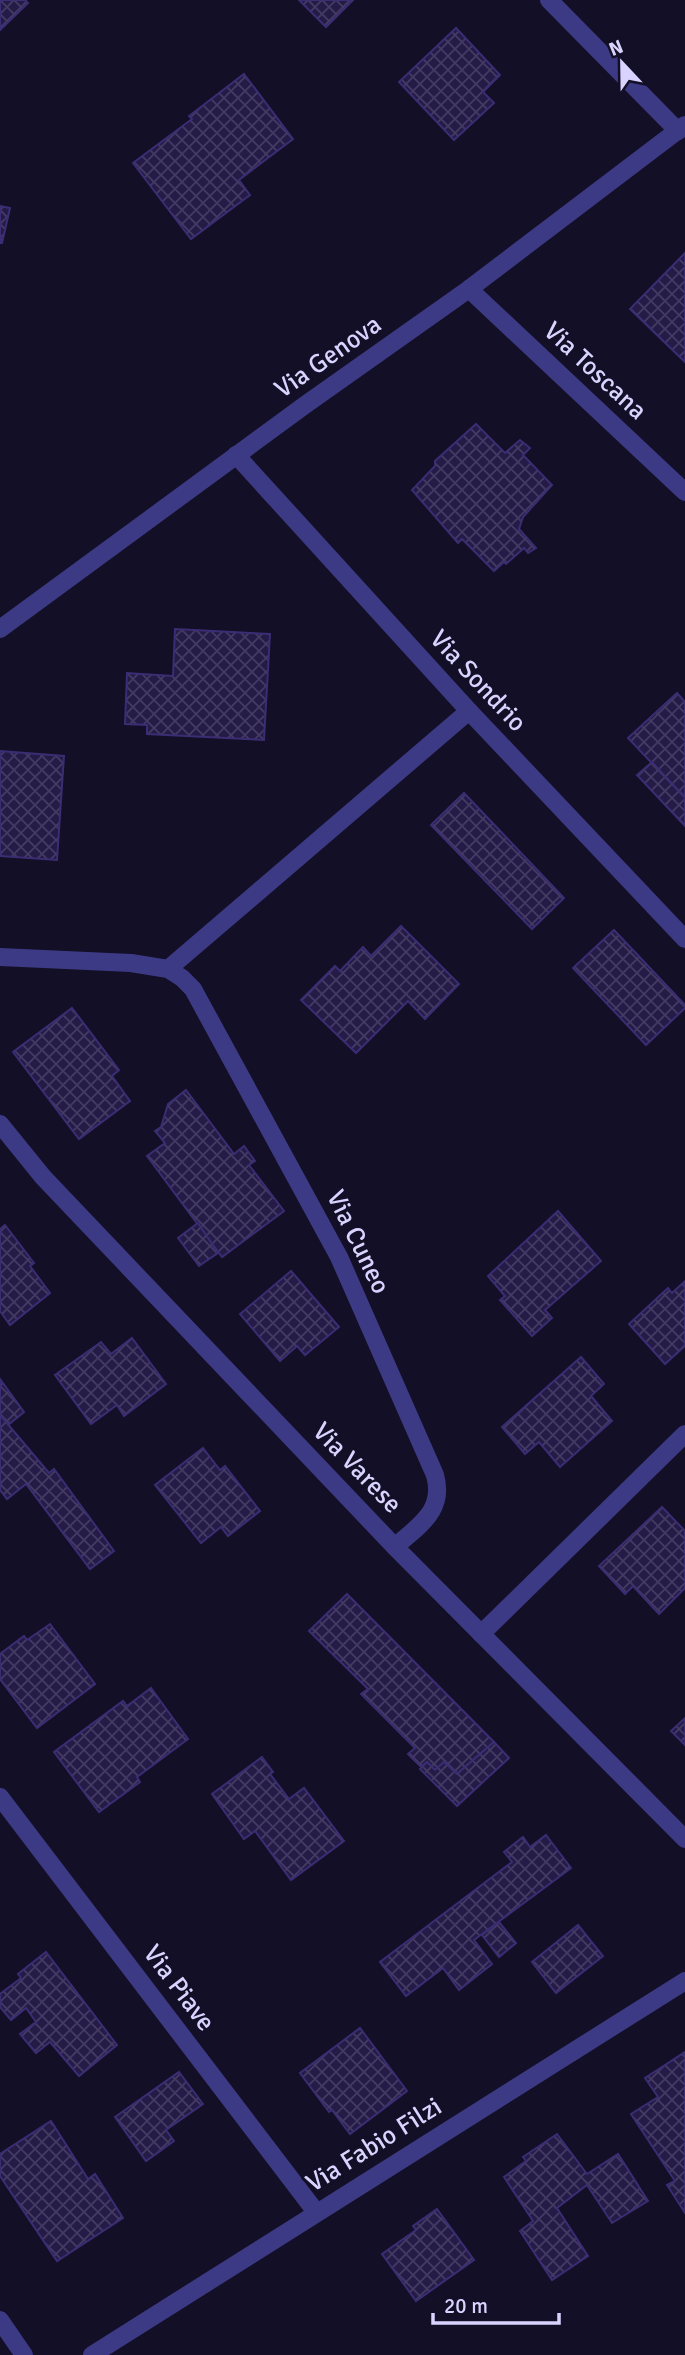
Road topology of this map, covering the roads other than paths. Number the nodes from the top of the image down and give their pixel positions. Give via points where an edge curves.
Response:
1 (549, 0) edge
2 (682, 128) edge
3 (469, 289) junction
4 (236, 455) junction
5 (685, 492) edge
6 (0, 629) edge
7 (469, 711) junction
8 (685, 939) edge
9 (0, 957) edge
10 (168, 969) junction
11 (0, 1124) edge
12 (685, 1434) edge
13 (395, 1547) junction
14 (481, 1634) junction
15 (0, 1797) edge
16 (685, 1839) edge
17 (685, 1981) edge
18 (316, 2212) junction
19 (0, 2320) edge
20 (24, 2355) edge
21 (92, 2355) edge

1 - 2 street
2 - 3 street, Via Genova
3 - 4 street, Via Genova
3 - 5 street, Via Toscana
4 - 6 street, Via Genova
4 - 7 street, Via Sondrio
7 - 8 street, Via Sondrio
7 - 10 street
9 - 10 street via 131,962
10 - 13 street, Via Cuneo via 197,995 340,1257 435,1475 438,1497 434,1507
11 - 13 street, Via Varese via 43,1177
12 - 14 street
13 - 14 street, Via Varese
14 - 16 street, Via Varese
15 - 18 street, Via Piave
17 - 18 street, Via Fabio Filzi
18 - 21 street, Via Fabio Filzi
19 - 20 street

